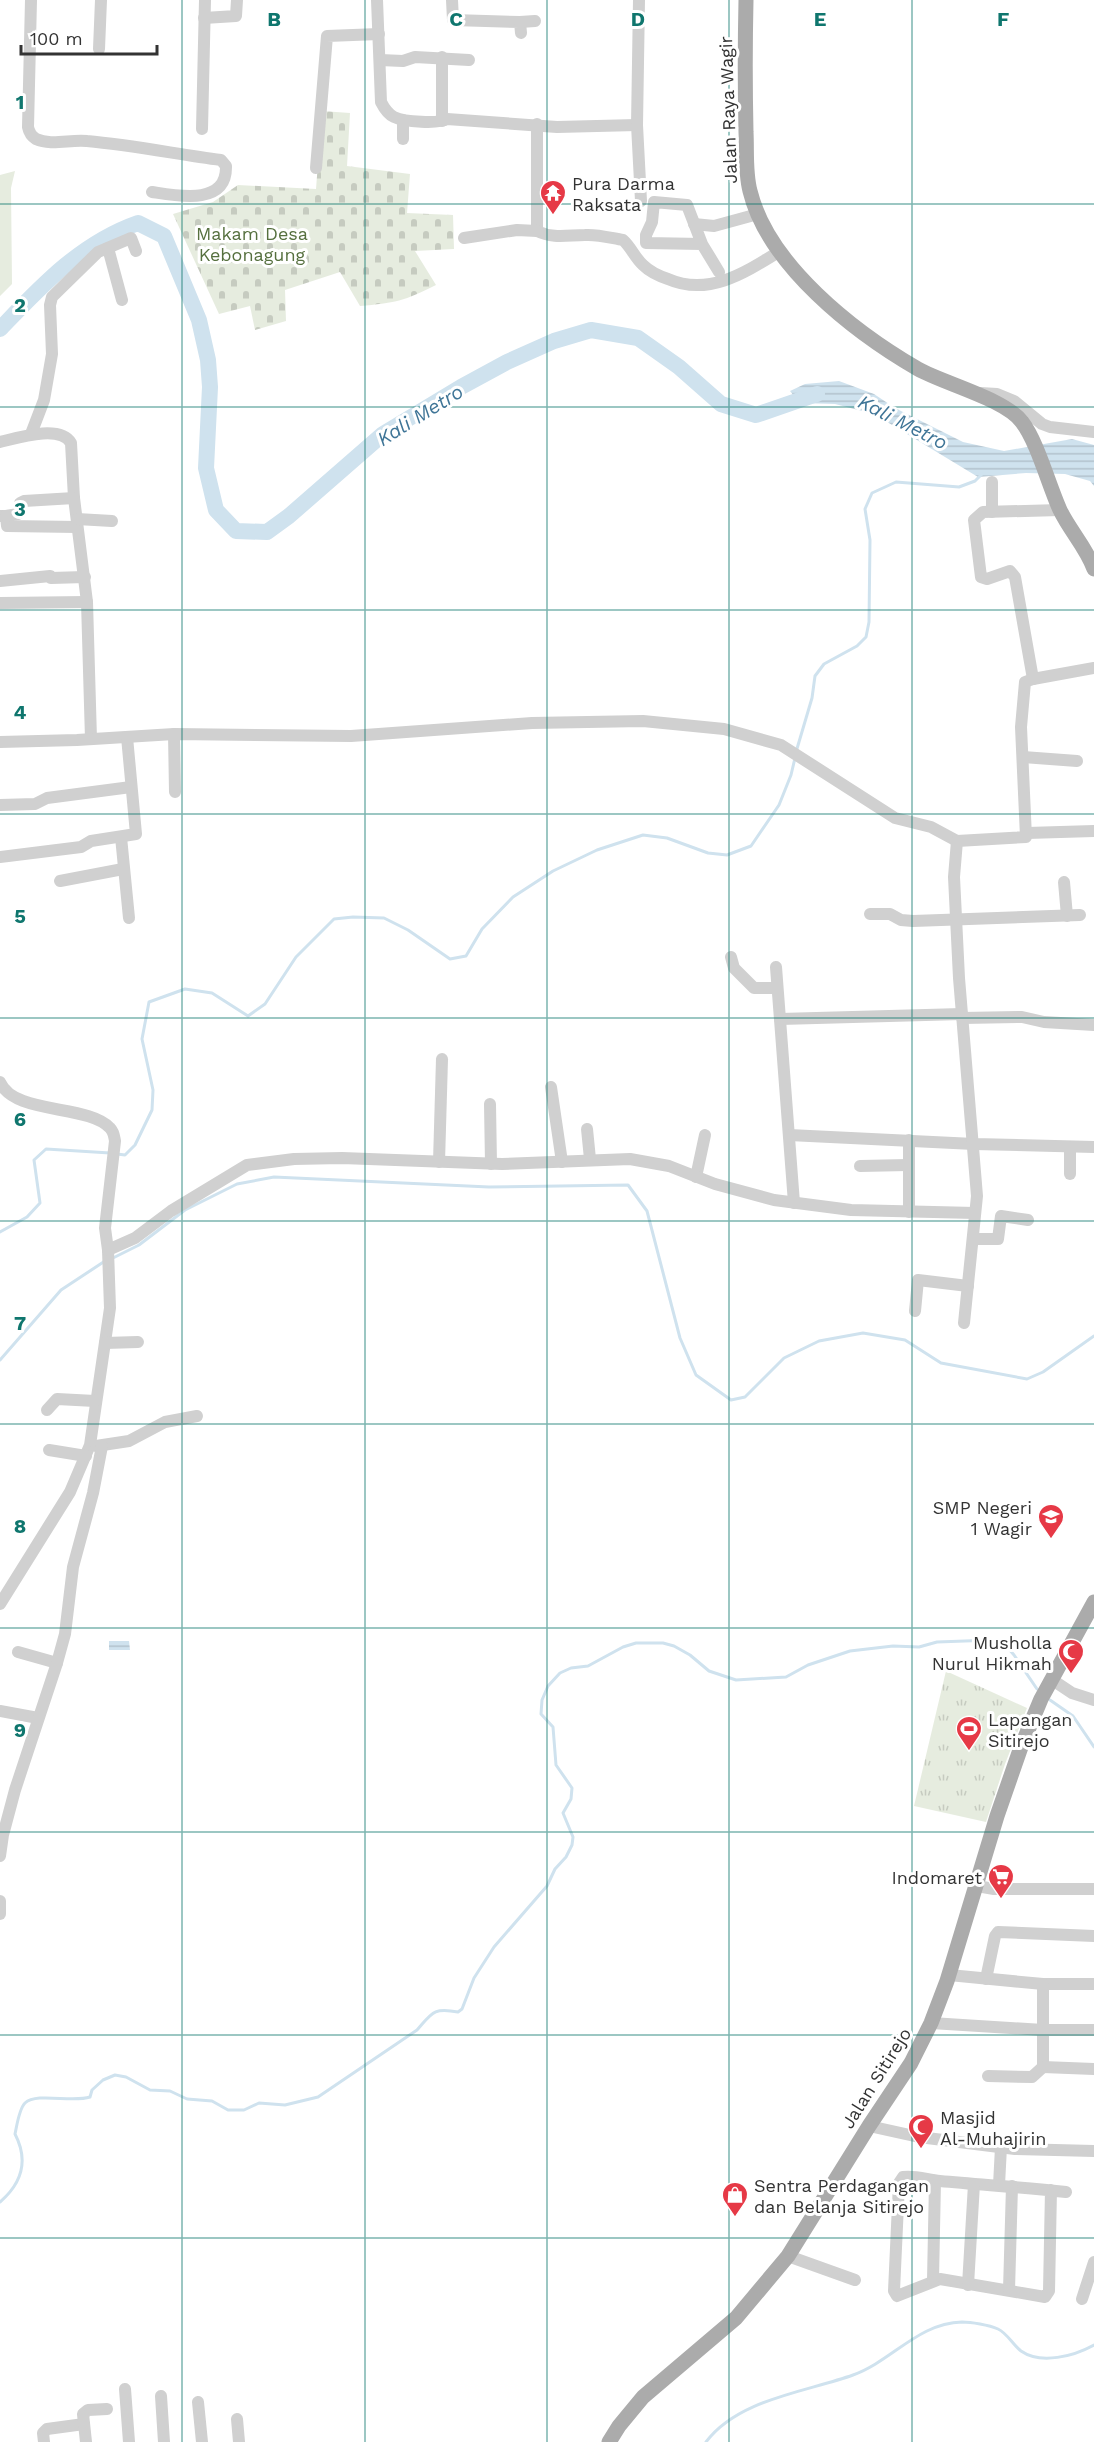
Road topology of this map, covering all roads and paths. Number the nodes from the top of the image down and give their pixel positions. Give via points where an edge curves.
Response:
1 (31, 0) edge
2 (101, 0) edge
3 (205, 0) edge
4 (237, 0) edge
5 (377, 0) edge
6 (452, 0) edge
7 (639, 0) edge
8 (746, 0) edge
9 (204, 18) junction
10 (535, 21) dead end
11 (379, 34) junction
12 (99, 49) dead end
13 (442, 57) junction
14 (380, 60) junction
15 (469, 60) dead end
16 (403, 120) junction
17 (442, 121) junction
18 (537, 124) junction
19 (637, 125) junction
20 (202, 129) dead end
21 (403, 139) dead end
22 (316, 168) dead end
23 (152, 192) dead end
24 (641, 201) dead end
25 (758, 214) junction
26 (537, 231) junction
27 (698, 234) junction
28 (464, 238) dead end
29 (108, 248) junction
30 (136, 251) dead end
31 (780, 251) junction
32 (719, 272) dead end
33 (122, 300) dead end
34 (40, 314) dead end
35 (51, 332) junction
36 (970, 392) junction
37 (1094, 432) edge
38 (32, 434) junction
39 (0, 442) edge
40 (992, 482) dead end
41 (74, 498) junction
42 (1060, 510) junction
43 (992, 512) junction
44 (3, 516) edge
45 (112, 521) dead end
46 (77, 523) junction
47 (1094, 569) edge
48 (85, 577) junction
49 (0, 581) edge
50 (87, 602) junction
51 (0, 603) edge
52 (1094, 669) edge
53 (1033, 679) junction
54 (174, 734) junction
55 (127, 737) junction
56 (91, 739) junction
57 (0, 742) edge
58 (1023, 757) junction
59 (1077, 761) dead end
60 (131, 787) junction
61 (175, 792) dead end
62 (0, 805) edge
63 (1094, 831) edge
64 (1027, 833) junction
65 (121, 837) junction
66 (957, 841) junction
67 (0, 857) edge
68 (123, 869) junction
69 (60, 881) dead end
70 (1064, 882) dead end
71 (870, 914) dead end
72 (1080, 915) dead end
73 (1066, 916) junction
74 (129, 918) dead end
75 (956, 919) junction
76 (731, 957) dead end
77 (776, 967) dead end
78 (777, 988) junction
79 (962, 1016) junction
80 (780, 1019) junction
81 (1094, 1025) edge
82 (442, 1059) dead end
83 (0, 1082) edge
84 (551, 1087) dead end
85 (490, 1104) dead end
86 (587, 1129) dead end
87 (705, 1135) dead end
88 (789, 1135) junction
89 (909, 1140) junction
90 (974, 1144) junction
91 (1070, 1147) junction
92 (1094, 1147) edge
93 (590, 1159) junction
94 (439, 1162) junction
95 (562, 1162) junction
96 (491, 1164) junction
97 (908, 1165) junction
98 (860, 1166) dead end
99 (1070, 1174) dead end
100 (696, 1177) junction
101 (794, 1203) junction
102 (909, 1212) junction
103 (975, 1213) junction
104 (1028, 1220) dead end
105 (973, 1239) junction
106 (108, 1257) junction
107 (968, 1286) junction
108 (915, 1311) dead end
109 (964, 1323) dead end
110 (105, 1342) junction
111 (138, 1342) dead end
112 (95, 1401) junction
113 (47, 1410) dead end
114 (197, 1416) dead end
115 (93, 1449) junction
116 (49, 1450) dead end
117 (1094, 1602) edge
118 (0, 1604) edge
119 (18, 1652) dead end
120 (57, 1663) junction
121 (1051, 1679) junction
122 (1094, 1700) edge
123 (0, 1711) edge
124 (38, 1718) junction
125 (1, 1835) edge
126 (0, 1856) edge
127 (977, 1886) junction
128 (1094, 1889) edge
129 (0, 1901) edge
130 (0, 1914) edge
131 (1094, 1936) edge
132 (948, 1978) junction
133 (986, 1979) junction
134 (1043, 1984) junction
135 (1094, 1984) edge
136 (931, 2023) junction
137 (1043, 2030) junction
138 (1094, 2030) edge
139 (1043, 2067) junction
140 (1094, 2069) edge
141 (988, 2076) dead end
142 (869, 2126) junction
143 (1000, 2147) junction
144 (1094, 2151) edge
145 (935, 2181) junction
146 (974, 2184) junction
147 (999, 2185) junction
148 (1012, 2186) junction
149 (1051, 2190) junction
150 (1066, 2192) dead end
151 (788, 2256) junction
152 (1094, 2262) edge
153 (855, 2280) dead end
154 (933, 2280) junction
155 (968, 2284) junction
156 (1009, 2290) junction
157 (1082, 2299) dead end
158 (125, 2389) dead end
159 (161, 2396) dead end
160 (198, 2402) dead end
161 (107, 2409) dead end
162 (237, 2419) dead end
163 (84, 2424) junction
164 (44, 2442) edge
165 (86, 2442) edge
166 (129, 2442) edge
167 (165, 2442) edge
168 (202, 2442) edge
169 (238, 2442) edge
170 (609, 2442) edge

1 - 23 street via 28,128 35,139 136,146 221,160 226,166 221,186 199,196
2 - 12 street
3 - 9 street
4 - 9 street via 236,16
5 - 11 street
6 - 10 street via 455,21 521,27
7 - 19 street
8 - 25 main road, Jalan Raya Wagir via 747,179
9 - 20 street
11 - 14 street
11 - 22 street via 327,36
13 - 14 street
13 - 15 street
13 - 17 street
14 - 16 street via 381,102 389,114
16 - 17 street
16 - 21 street
17 - 18 street via 447,118
18 - 19 street
18 - 26 street
19 - 24 street
25 - 27 street
25 - 31 main road, Jalan Raya Wagir
26 - 28 street
26 - 31 street via 549,236 587,234 623,240 644,267 689,285 717,284
27 - 27 street via 646,243 654,202 687,205
27 - 32 street
29 - 30 street via 131,238
29 - 33 street
29 - 35 street via 91,257 52,297
31 - 36 main road, Jalan Raya Wagir via 820,298 860,331 931,376
34 - 35 street
35 - 38 street via 44,400
36 - 37 street via 997,394 1014,401 1050,427
36 - 42 main road, Jalan Raya Wagir via 1011,412 1022,422
38 - 39 street
38 - 41 street via 62,435 69,440
40 - 43 street
41 - 44 street via 24,501 18,514
41 - 46 street
42 - 43 street
42 - 47 main road, Jalan Raya Wagir
43 - 53 street via 978,514 974,520 980,574 983,580 1013,573
44 - 46 street via 7,526
45 - 46 street
46 - 48 street
48 - 49 street
48 - 50 street
50 - 51 street
50 - 56 street
52 - 53 street
53 - 58 street via 1025,684
54 - 55 street
54 - 61 street
54 - 66 street via 351,736 532,723 643,722 724,729 781,746 895,818 922,824
55 - 56 street
55 - 60 street
56 - 57 street
58 - 59 street
58 - 64 street
60 - 62 street via 47,798 35,804
60 - 65 street via 136,834
63 - 64 street
64 - 66 street via 1025,837
65 - 67 street via 91,841 81,848
65 - 68 street
66 - 75 street
68 - 69 street
68 - 74 street
70 - 73 street
71 - 75 street via 890,914 913,921
72 - 73 street
73 - 75 street
75 - 79 street
76 - 78 street via 734,968 754,988
77 - 78 street
78 - 80 street
79 - 80 street
79 - 81 street via 1010,1016
79 - 90 street
80 - 88 street
82 - 94 street
83 - 106 street via 6,1091 26,1102 83,1116 113,1132 105,1228
84 - 95 street
85 - 96 street
86 - 93 street
87 - 100 street
88 - 89 street
88 - 101 street
89 - 90 street
89 - 97 street
90 - 91 street
90 - 103 street
91 - 92 street
91 - 99 street
93 - 95 street
93 - 100 street via 655,1162
94 - 96 street
94 - 106 street via 342,1158 247,1165 187,1201
95 - 96 street
97 - 98 street
97 - 102 street
100 - 101 street
101 - 102 street
102 - 103 street
103 - 105 street
104 - 105 street via 1001,1216 998,1239
105 - 107 street
106 - 110 street via 110,1308
107 - 108 street via 918,1280
107 - 109 street
110 - 111 street
110 - 112 street
112 - 113 street via 57,1399
112 - 115 street
114 - 115 street via 171,1420 140,1437
115 - 116 street
115 - 118 street
115 - 120 street via 93,1493 73,1567
117 - 121 main road, Jalan Sitirejo
119 - 120 street
120 - 124 street
121 - 122 street via 1071,1693
121 - 127 main road, Jalan Sitirejo via 1021,1747
123 - 124 street
124 - 125 street
125 - 126 street
127 - 128 street
127 - 132 main road, Jalan Sitirejo
129 - 130 street
131 - 133 street via 998,1932
132 - 133 street
132 - 136 main road, Jalan Sitirejo
133 - 134 street
134 - 135 street
134 - 137 street
136 - 137 street
136 - 142 main road, Jalan Sitirejo via 911,2063
137 - 138 street
137 - 139 street
139 - 140 street
139 - 141 street via 1032,2077
142 - 143 street
142 - 151 main road, Jalan Sitirejo
143 - 144 street
143 - 147 street
145 - 146 street
145 - 154 street
145 - 154 street via 906,2176 900,2180 894,2291 897,2296
146 - 147 street
146 - 155 street
147 - 148 street
148 - 149 street
148 - 156 street
149 - 150 street
149 - 156 street via 1049,2293 1042,2297
151 - 153 street
151 - 170 main road, Jalan Sitirejo via 736,2318 644,2397
152 - 157 street
154 - 155 street
155 - 156 street
158 - 166 street
159 - 167 street
160 - 168 street
161 - 163 street via 85,2411
162 - 169 street
163 - 164 street via 47,2429
163 - 165 street

